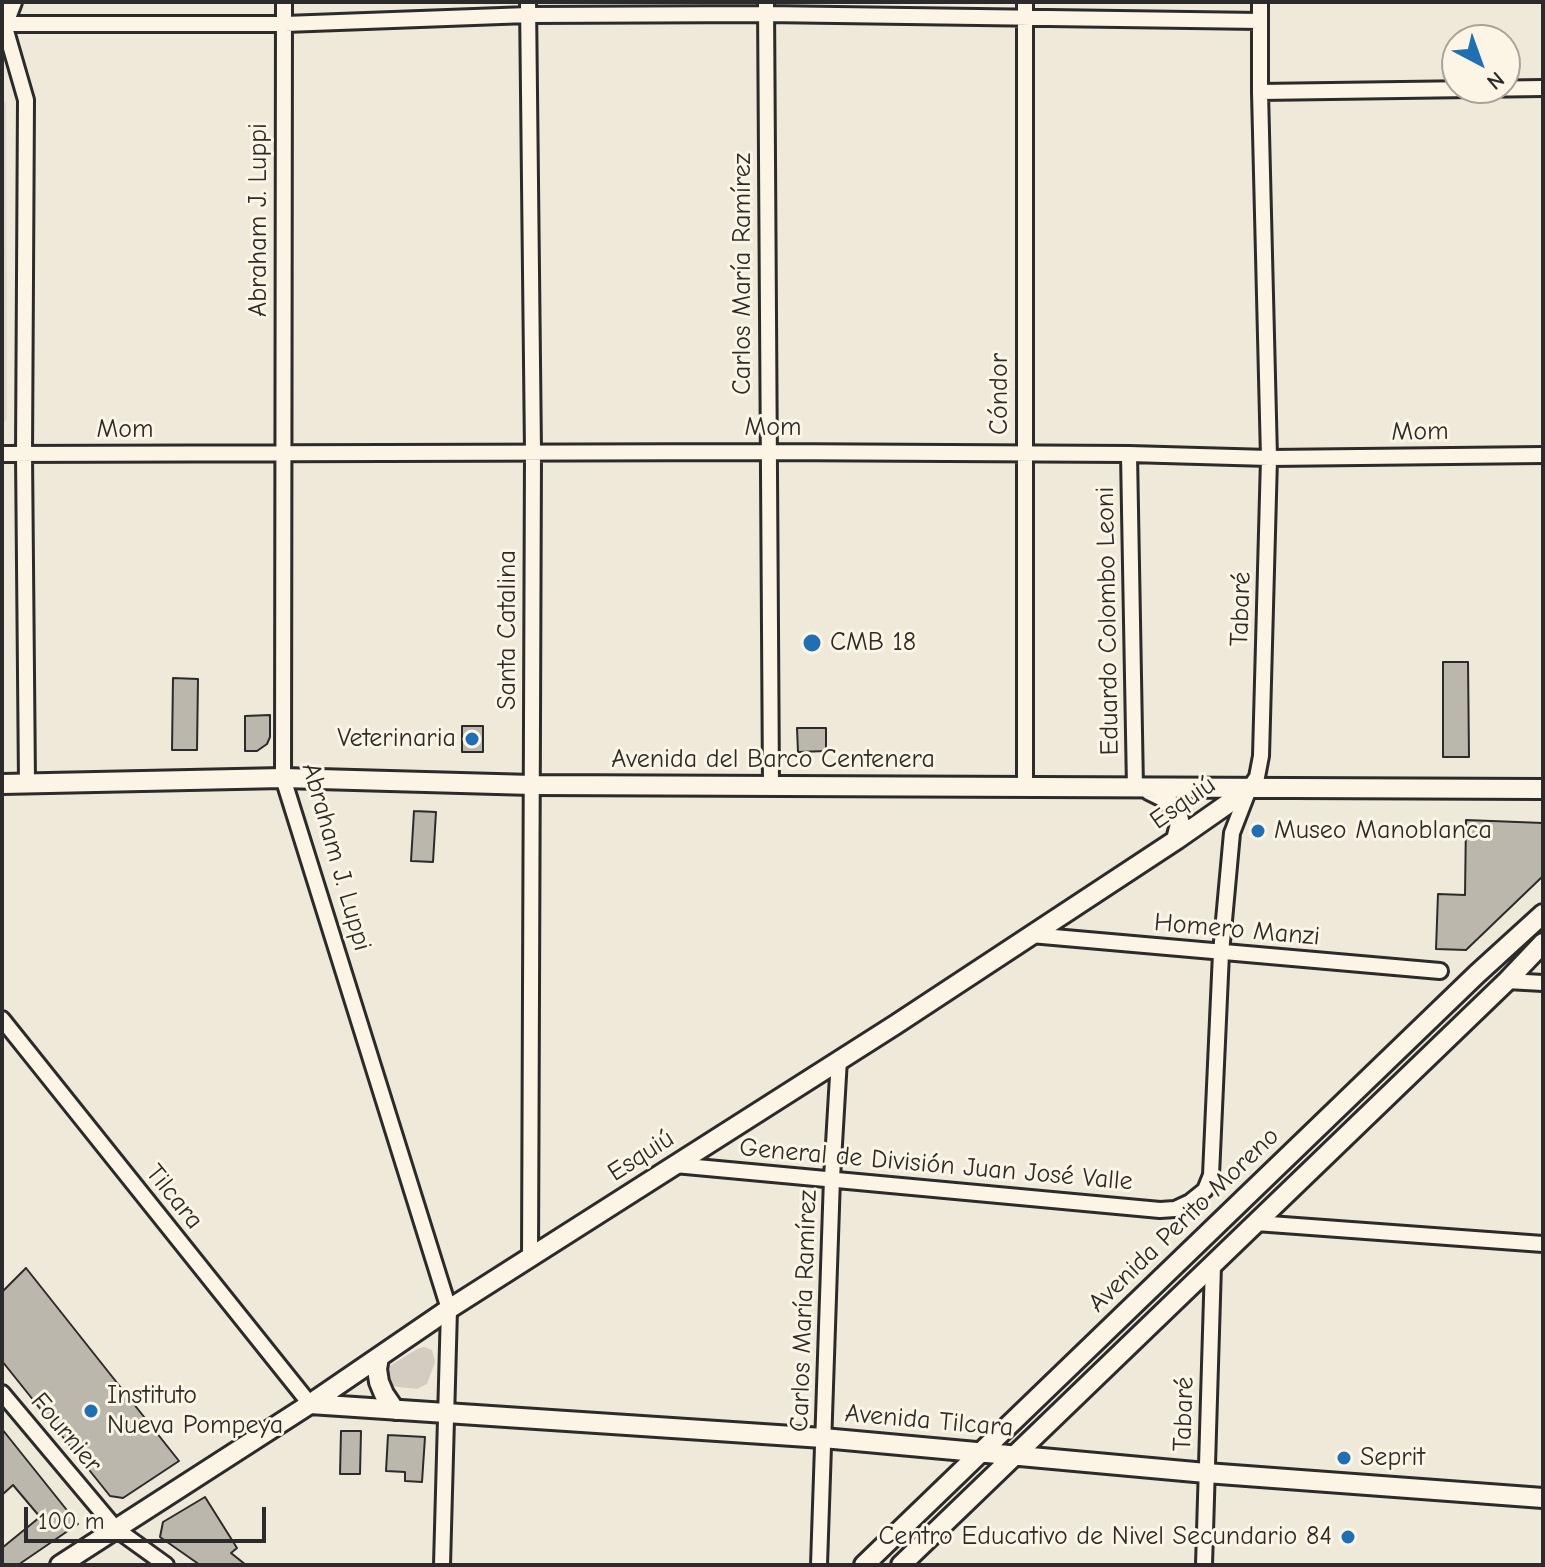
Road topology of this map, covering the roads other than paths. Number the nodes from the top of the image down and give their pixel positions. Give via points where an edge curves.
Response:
1 (12, 2) edge
2 (284, 2) edge
3 (1260, 2) edge
4 (528, 8) edge
5 (766, 8) edge
6 (1025, 9) edge
7 (1260, 21) junction
8 (285, 24) junction
9 (3, 25) edge
10 (1543, 88) edge
11 (1260, 92) junction
12 (533, 452) junction
13 (767, 452) junction
14 (1024, 453) junction
15 (2, 454) edge
16 (24, 454) junction
17 (282, 454) junction
18 (1129, 454) junction
19 (1543, 455) edge
20 (1269, 458) junction
21 (283, 778) junction
22 (27, 783) junction
23 (2, 784) edge
24 (532, 785) junction
25 (771, 785) junction
26 (1025, 787) junction
27 (1140, 788) junction
28 (1249, 789) junction
29 (1543, 789) edge
30 (1176, 840) junction
31 (1543, 914) edge
32 (1031, 935) junction
33 (1543, 943) edge
34 (1221, 953) junction
35 (1440, 971) dead end
36 (1507, 981) junction
37 (1543, 983) edge
38 (5, 1031) edge
39 (839, 1059) junction
40 (675, 1165) junction
41 (832, 1178) junction
42 (1190, 1202) joint
43 (1256, 1223) junction
44 (1543, 1244) edge
45 (530, 1259) junction
46 (1213, 1265) junction
47 (449, 1309) junction
48 (379, 1357) junction
49 (2, 1393) edge
50 (310, 1404) junction
51 (395, 1410) junction
52 (446, 1413) junction
53 (823, 1438) junction
54 (980, 1452) junction
55 (1017, 1455) junction
56 (1206, 1473) junction
57 (1543, 1498) edge
58 (116, 1529) junction
59 (60, 1565) edge
60 (166, 1565) edge
61 (442, 1565) edge
62 (819, 1565) edge
63 (864, 1565) edge
64 (901, 1565) edge
65 (1204, 1565) edge

1 - 9 main road
2 - 8 street, Abraham J. Luppi
3 - 7 street, Tabaré
4 - 5 street
4 - 8 street
4 - 12 street, Santa Catalina
5 - 6 street
5 - 13 street, Carlos María Ramírez
6 - 7 street
6 - 14 street, Cóndor
7 - 11 street, Tabaré
8 - 9 street
8 - 17 street, Abraham J. Luppi
9 - 16 street via 26,100
10 - 11 street
11 - 20 street, Tabaré
12 - 13 street, Mom
12 - 17 street, Mom
12 - 24 street, Santa Catalina
13 - 14 street, Mom
13 - 25 street, Carlos María Ramírez
14 - 18 street, Mom
14 - 26 street, Cóndor
15 - 16 street, Mom
16 - 17 street, Mom
16 - 22 street
17 - 21 street, Abraham J. Luppi
18 - 20 street, Mom
18 - 27 street, Eduardo Colombo Leoni
19 - 20 street, Mom
20 - 28 street, Tabaré via 1261,756
21 - 22 main road, Avenida del Barco Centenera
21 - 24 main road, Avenida del Barco Centenera
21 - 47 street, Abraham J. Luppi
22 - 23 main road, Avenida del Barco Centenera
24 - 25 main road, Avenida del Barco Centenera
24 - 45 street, Santa Catalina
25 - 26 main road, Avenida del Barco Centenera
26 - 27 main road, Avenida del Barco Centenera
27 - 28 main road, Avenida del Barco Centenera
27 - 30 main road via 1163,797 1177,811
28 - 29 main road, Avenida del Barco Centenera
28 - 30 main road, Esquiú
28 - 34 street, Tabaré via 1232,833
30 - 32 main road, Esquiú
31 - 54 main road, Avenida Perito Moreno
32 - 34 street, Homero Manzi
32 - 39 main road, Esquiú
33 - 36 main road, Avenida Perito Moreno
34 - 35 street, Homero Manzi
34 - 42 street, Tabaré via 1211,1175 1205,1190
36 - 37 street
36 - 43 main road, Avenida Perito Moreno
38 - 50 street, Tilcara
39 - 40 main road, Esquiú
39 - 41 street, Carlos María Ramírez
40 - 41 street, General de División Juan José Valle
40 - 45 main road, Esquiú
41 - 42 street, General de División Juan José Valle via 1160,1210
41 - 53 street, Carlos María Ramírez
43 - 44 street
43 - 46 main road, Avenida Perito Moreno
45 - 47 main road, Esquiú
46 - 55 main road, Avenida Perito Moreno
46 - 56 street, Tabaré
47 - 48 main road, Esquiú
47 - 52 street, Abraham J. Luppi
48 - 50 main road, Esquiú
48 - 51 main road via 379,1382
49 - 58 street, Fournier
50 - 51 main road, Avenida Tilcara
50 - 58 main road, Esquiú
51 - 52 main road, Avenida Tilcara
52 - 53 main road, Avenida Tilcara
52 - 61 street, Abraham J. Luppi
53 - 54 main road, Avenida Tilcara
53 - 62 street, Carlos María Ramírez
54 - 55 main road, Avenida Tilcara
54 - 63 main road, Avenida Perito Moreno
55 - 56 main road, Avenida Tilcara
55 - 64 main road, Avenida Perito Moreno
56 - 57 main road, Avenida Tilcara
56 - 65 street, Tabaré
58 - 59 main road, Esquiú
58 - 60 street, Fournier

